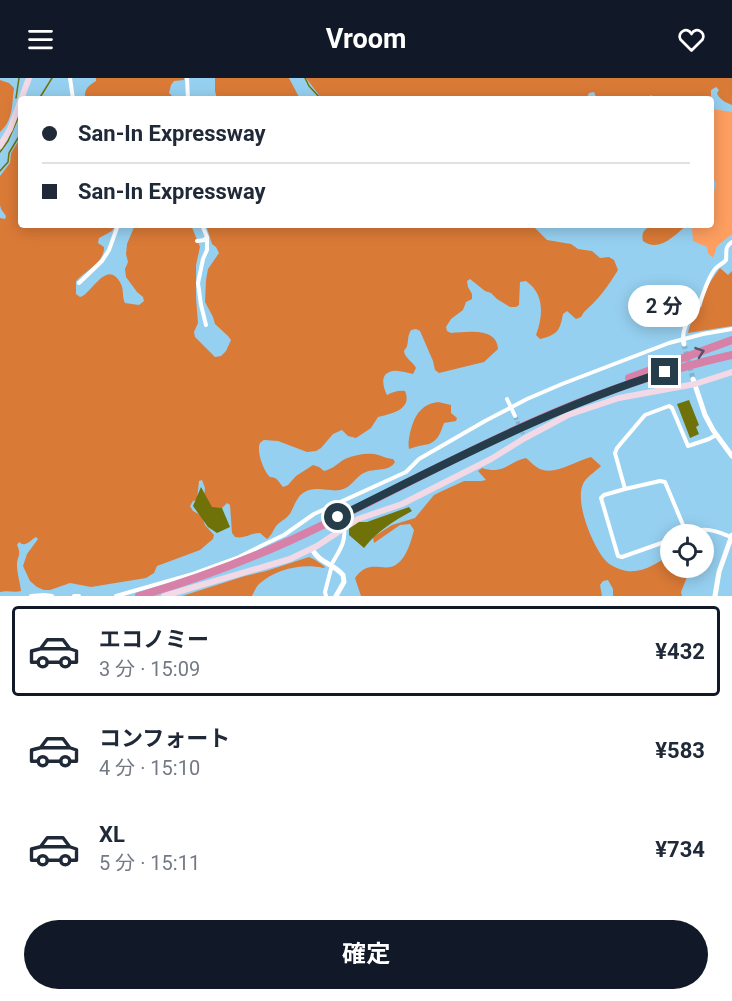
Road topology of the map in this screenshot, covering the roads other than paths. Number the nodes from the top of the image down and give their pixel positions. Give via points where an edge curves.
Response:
1 (29, 78) edge
2 (70, 78) edge
3 (187, 78) edge
4 (22, 96) edge
5 (73, 96) edge
6 (188, 96) edge
7 (18, 108) edge
8 (0, 146) edge
9 (116, 228) edge
10 (203, 228) edge
11 (207, 237) junction
12 (197, 241) dead end
13 (732, 242) edge
14 (79, 283) dead end
15 (206, 325) dead end
16 (732, 329) edge
17 (732, 340) edge
18 (684, 342) junction
19 (732, 355) edge
20 (732, 372) edge
21 (694, 381) junction
22 (507, 399) dead end
23 (510, 406) junction
24 (549, 415) junction
25 (515, 416) tunnel mouth
26 (716, 435) junction
27 (732, 456) edge
28 (625, 489) junction
29 (682, 524) edge
30 (344, 529) junction
31 (714, 531) edge
32 (732, 536) edge
33 (660, 544) edge
34 (312, 549) junction
35 (333, 562) dead end
36 (331, 569) dead end
37 (31, 596) edge
38 (36, 596) edge
39 (52, 596) edge
40 (74, 596) edge
41 (79, 596) edge
42 (116, 596) edge
43 (140, 596) edge
44 (164, 596) edge
45 (326, 596) edge
46 (336, 596) edge
47 (716, 596) edge

1 - 4 main road
2 - 5 street
3 - 6 street
7 - 8 main road
9 - 14 street via 110,250
10 - 11 street
11 - 12 street
11 - 15 street via 198,283
13 - 18 street via 725,250 726,260 714,271 687,320
16 - 18 street
24 -> 17 highway via 634,376
18 - 23 street via 669,343
19 - 24 highway via 635,381
20 - 21 main road
21 - 26 street
21 - 30 main road via 568,415 524,436 491,459 402,504 358,519
22 - 23 street
23 - 25 street
23 - 42 street via 419,459 406,472 314,514 284,535 237,558
24 - 43 highway via 320,526 224,568
26 - 27 street
26 - 28 street via 688,446 670,406 645,415 615,451
28 - 29 street via 665,482
28 - 33 street via 601,498 618,556
30 - 34 main road
30 - 35 street via 345,537
31 - 32 street
32 - 47 street via 719,572
34 - 44 main road
34 - 46 street via 318,559 342,574 344,582
36 - 45 street
37 - 38 street
38 - 39 street
40 - 41 street

